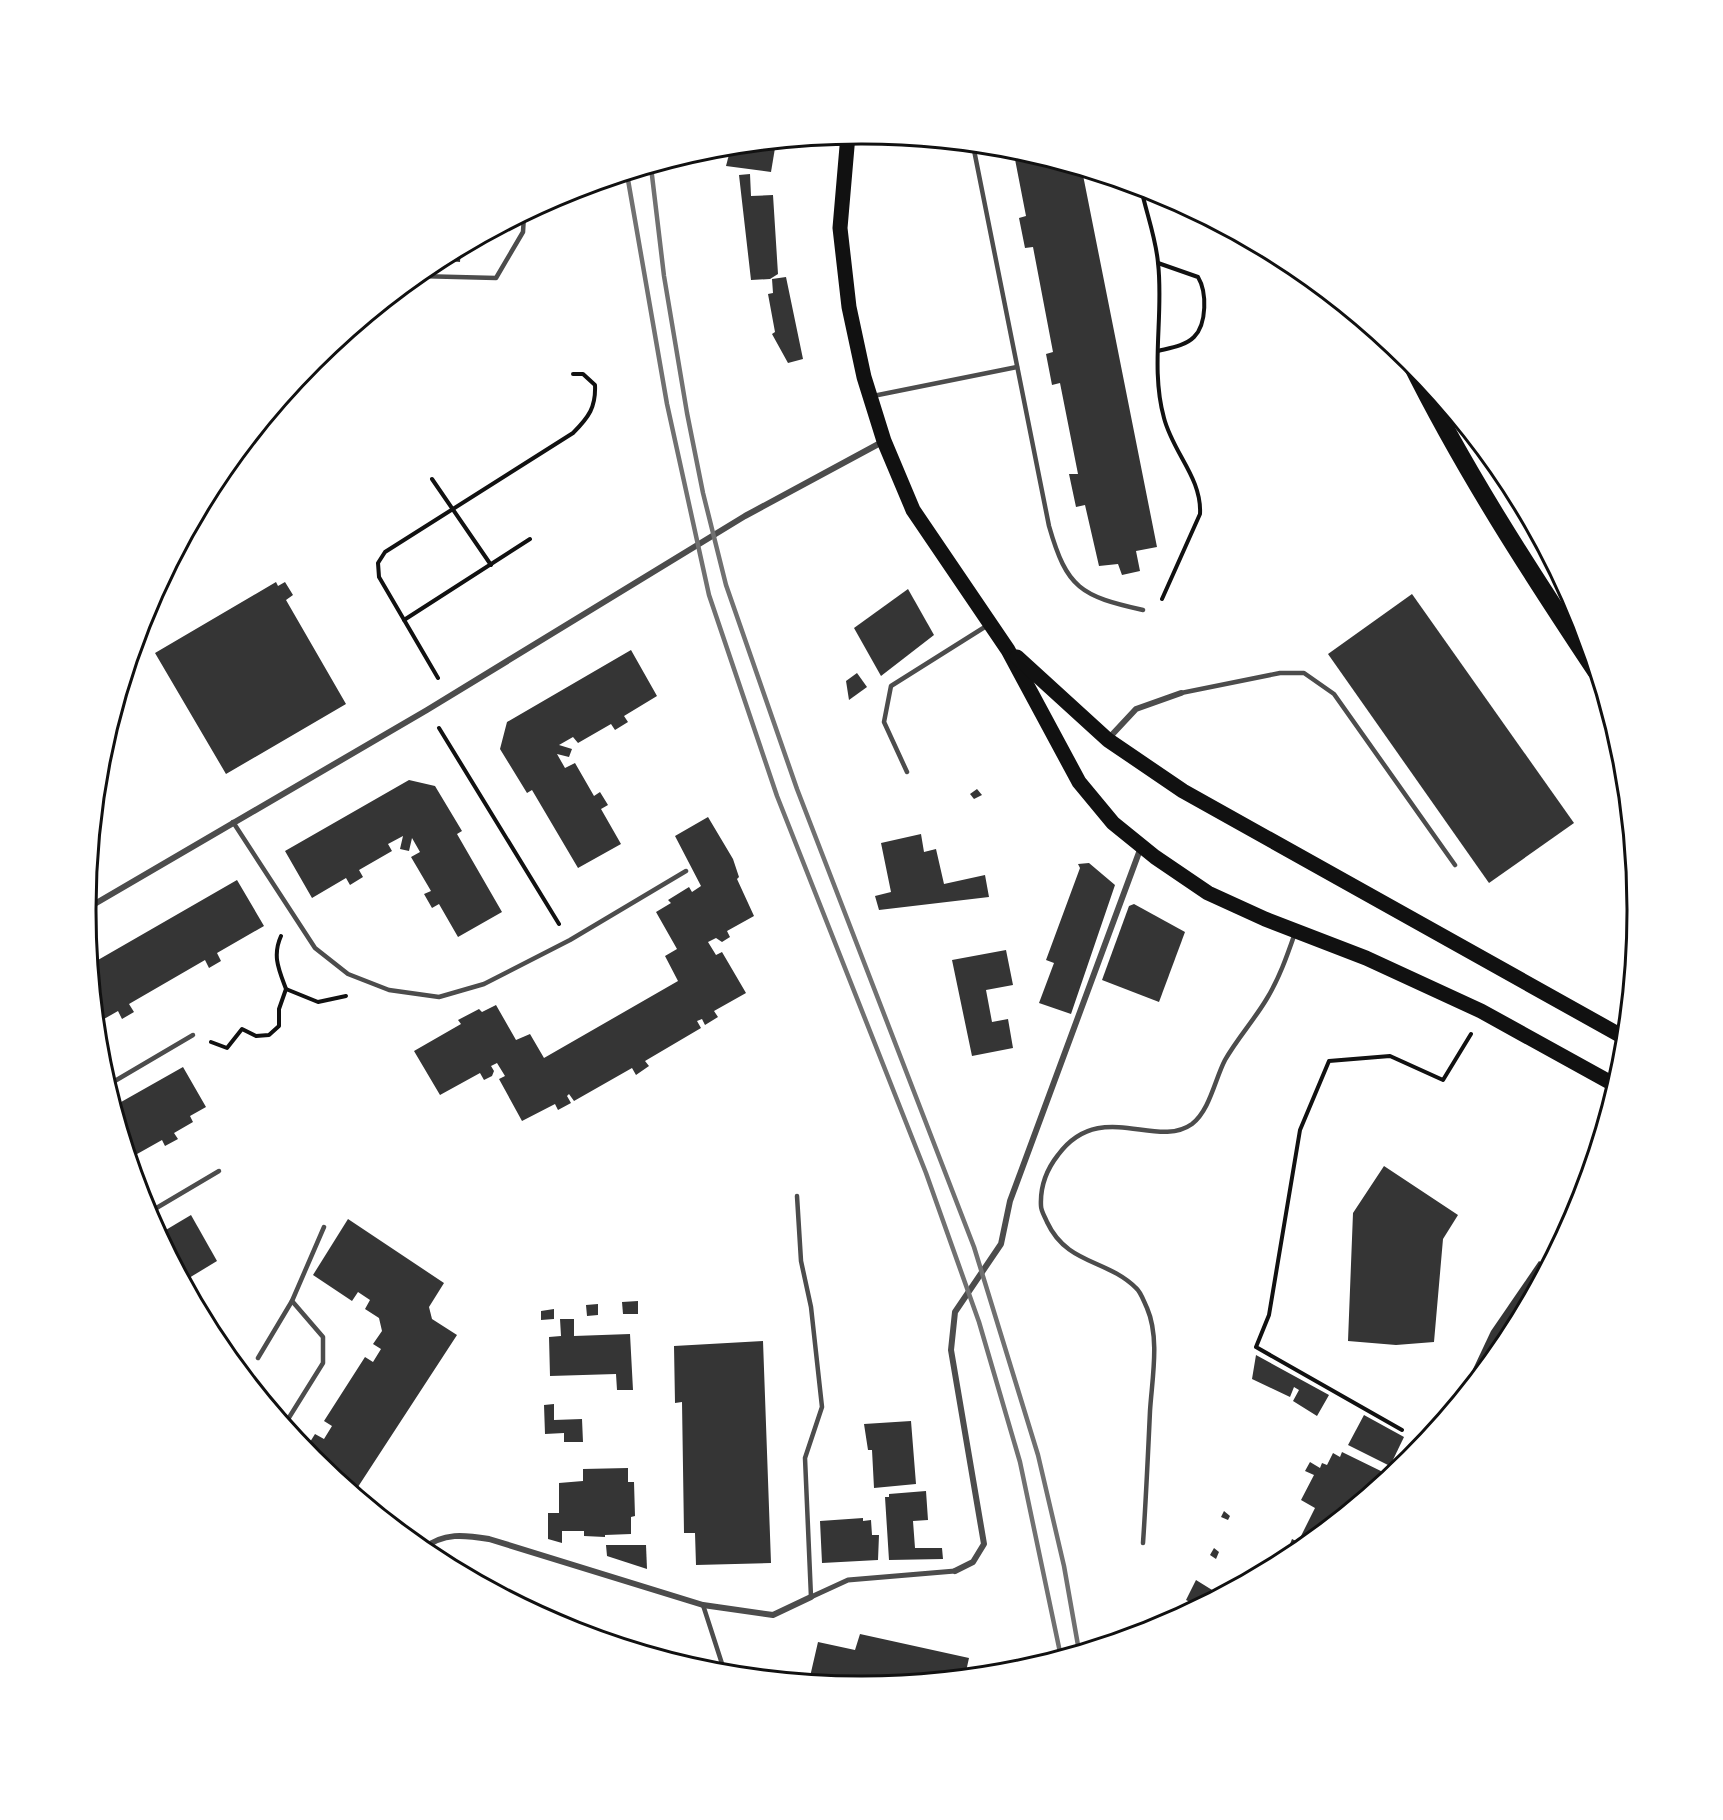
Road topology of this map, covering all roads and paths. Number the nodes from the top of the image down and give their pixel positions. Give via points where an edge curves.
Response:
1 (847, 145) edge
2 (975, 153) edge
3 (1143, 199) edge
4 (524, 223) edge
5 (1158, 263) junction
6 (433, 276) edge
7 (1158, 351) junction
8 (1017, 367) junction
9 (573, 374) dead end
10 (1426, 394) edge
11 (870, 397) junction
12 (884, 441) junction
13 (432, 479) dead end
14 (453, 509) junction
15 (530, 539) dead end
16 (491, 565) junction
17 (1143, 610) joint
18 (404, 620) junction
19 (990, 623) junction
20 (1580, 646) edge
21 (1008, 650) junction
22 (1181, 693) joint
23 (449, 696) junction
24 (427, 710) junction
25 (1108, 740) junction
26 (907, 772) dead end
27 (233, 822) junction
28 (1141, 847) junction
29 (1455, 865) dead end
30 (686, 871) dead end
31 (96, 903) edge
32 (290, 913) junction
33 (561, 926) dead end
34 (1296, 930) junction
35 (370, 982) junction
36 (286, 989) junction
37 (1473, 1030) dead end
38 (1616, 1033) edge
39 (193, 1035) dead end
40 (227, 1048) dead end
41 (116, 1080) edge
42 (1607, 1081) edge
43 (219, 1171) dead end
44 (796, 1196) dead end
45 (156, 1208) edge
46 (324, 1227) dead end
47 (292, 1301) junction
48 (258, 1358) dead end
49 (289, 1418) edge
50 (1416, 1437) edge
51 (431, 1542) edge
52 (1143, 1543) dead end
53 (955, 1571) joint
54 (811, 1597) junction
55 (703, 1605) junction
56 (722, 1663) edge

1 - 11 main road via 840,228 849,307
2 - 8 lane
3 - 5 path
4 - 6 lane via 523,232 496,278
5 - 7 path
5 - 7 path via 1198,277 1205,293 1200,328 1194,337
7 - 17 path via 1163,417 1175,448 1196,481 1201,499 1200,514 1161,600
8 - 11 lane
8 - 17 lane via 1048,526 1058,558 1077,585 1100,600
9 - 14 path via 583,374 595,385 596,403 586,420 573,433
10 - 20 highway via 1504,532
11 - 12 main road
12 - 19 main road via 913,510
12 - 23 street via 744,516
13 - 14 path
14 - 16 path
14 - 18 path via 385,552 378,564 379,577
15 - 16 path
16 - 18 path
18 - 23 path
19 - 21 main road
19 - 26 lane via 891,686 884,722
21 - 25 main road
21 - 28 main road via 1079,782 1113,822
22 - 25 street via 1136,709
22 - 29 lane via 1280,673 1304,673 1334,694
23 - 24 street
24 - 27 street
24 - 33 path
25 - 38 main road via 1183,791
27 - 31 street
27 - 32 lane
28 - 34 main road via 1208,893
28 - 53 street via 1010,1201 1001,1244 955,1312 951,1350 984,1544 973,1562
30 - 35 lane via 570,940 483,984 440,997 389,990
32 - 35 lane via 315,948 348,974
32 - 36 path via 276,954
34 - 42 main road via 1481,1011
34 - 52 lane via 1268,998 1226,1059 1193,1123 1167,1130 1101,1127 1081,1133 1064,1146 1050,1166 1043,1186 1041,1208 1054,1238 1078,1258 1137,1288 1148,1310 1154,1348
35 - 36 path via 352,994 318,1002
36 - 40 path via 279,1009 279,1026 269,1035 256,1036 242,1029
37 - 50 path via 1443,1080 1390,1056 1329,1061 1300,1130 1269,1315 1256,1347
39 - 41 lane
43 - 45 lane
44 - 54 lane via 822,1407 805,1458
46 - 47 lane
47 - 48 lane
47 - 49 lane via 323,1337 323,1363
51 - 55 street via 460,1534 489,1539
53 - 54 street via 848,1580
54 - 55 street via 773,1615
55 - 56 lane

